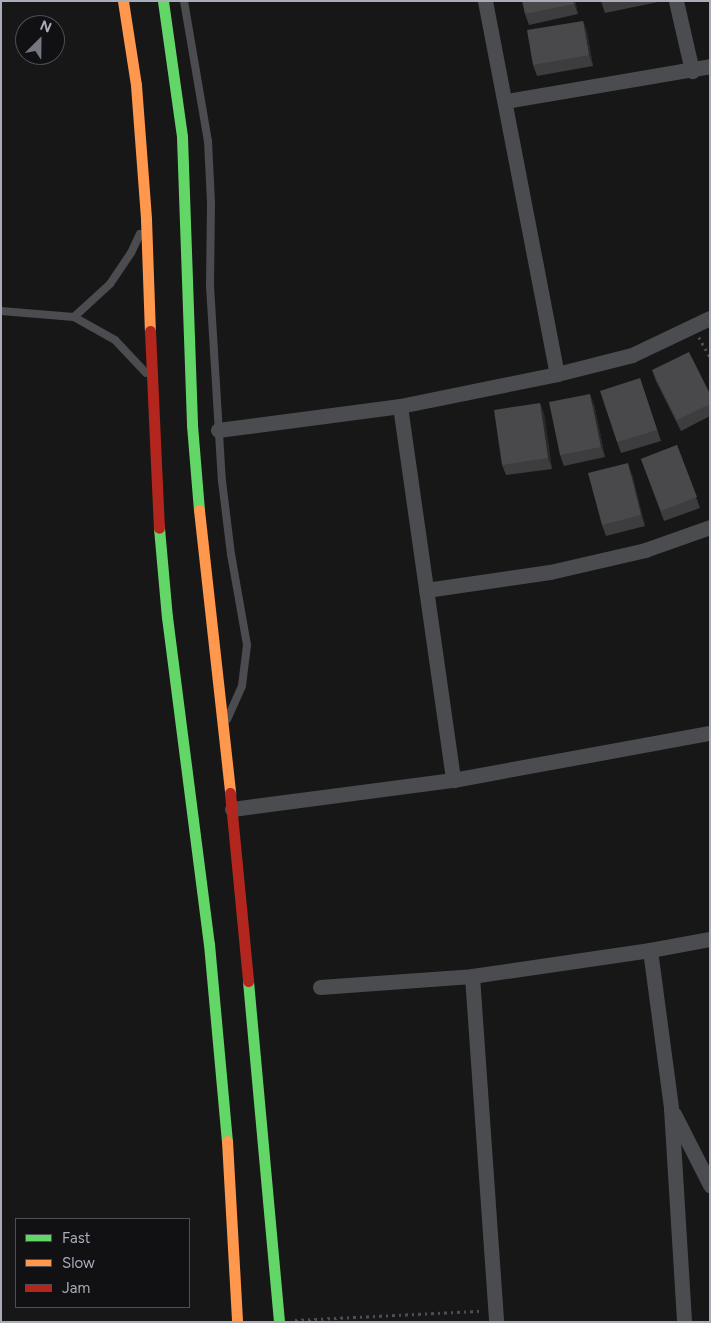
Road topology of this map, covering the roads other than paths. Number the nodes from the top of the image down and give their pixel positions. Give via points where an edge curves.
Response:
1 (123, 1) edge
2 (163, 1) edge
3 (184, 1) edge
4 (485, 1) edge
5 (676, 1) edge
6 (710, 66) edge
7 (692, 71) junction
8 (506, 101) junction
9 (146, 219) junction
10 (1, 311) edge
11 (74, 317) junction
12 (710, 318) edge
13 (557, 374) junction
14 (152, 381) junction
15 (400, 406) junction
16 (218, 430) junction
17 (710, 526) edge
18 (426, 590) junction
19 (222, 730) junction
20 (710, 733) edge
21 (453, 780) junction
22 (232, 809) junction
23 (710, 939) edge
24 (650, 950) junction
25 (472, 976) junction
26 (320, 988) dead end
27 (671, 1108) junction
28 (710, 1185) edge
29 (496, 1316) edge
30 (237, 1322) edge
31 (279, 1322) edge
32 (684, 1322) edge

1 - 9 street via 136,85
2 - 19 street via 182,137 196,490
3 - 16 lane via 208,142 210,286
4 - 8 street
5 - 7 street
6 - 7 street
7 - 8 street
8 - 13 street
9 - 11 lane via 121,269
9 - 14 street
10 - 11 lane
11 - 14 lane via 115,340
12 - 13 street via 632,356
13 - 15 street
14 - 30 street via 157,506 167,617 209,944 224,1106
15 - 16 street
15 - 18 street
16 - 19 lane via 225,514 247,645 242,686
17 - 18 street via 645,550 550,572
18 - 21 street
19 - 22 street
20 - 21 street
21 - 22 street
22 - 31 street
23 - 24 street
24 - 25 street
24 - 27 street
25 - 26 street
25 - 29 street
27 - 28 street
27 - 32 street

